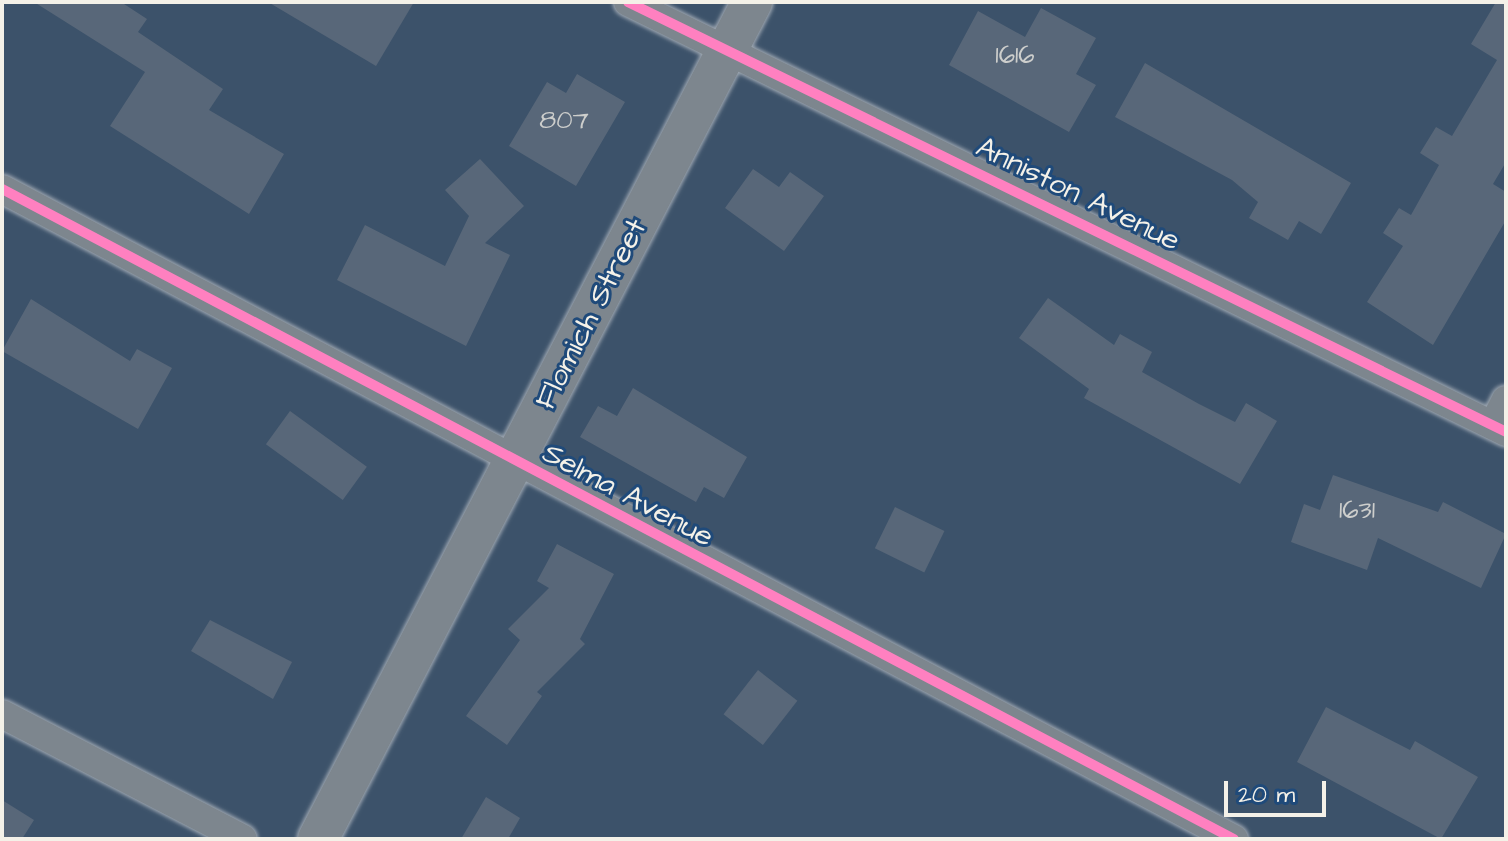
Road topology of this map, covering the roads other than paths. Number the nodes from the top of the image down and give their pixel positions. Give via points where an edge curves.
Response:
1 (628, 2) edge
2 (752, 2) edge
3 (726, 54) junction
4 (2, 189) edge
5 (1502, 419) edge
6 (514, 462) junction
7 (2, 714) edge
8 (243, 839) edge
9 (318, 839) edge
10 (1234, 839) edge

1 - 3 street, Anniston Avenue
2 - 3 street, Flomich Street
3 - 5 street, Anniston Avenue via 760,63
3 - 6 street, Flomich Street
4 - 6 street, Selma Avenue
6 - 9 street, Flomich Street
6 - 10 street, Selma Avenue
7 - 8 street

